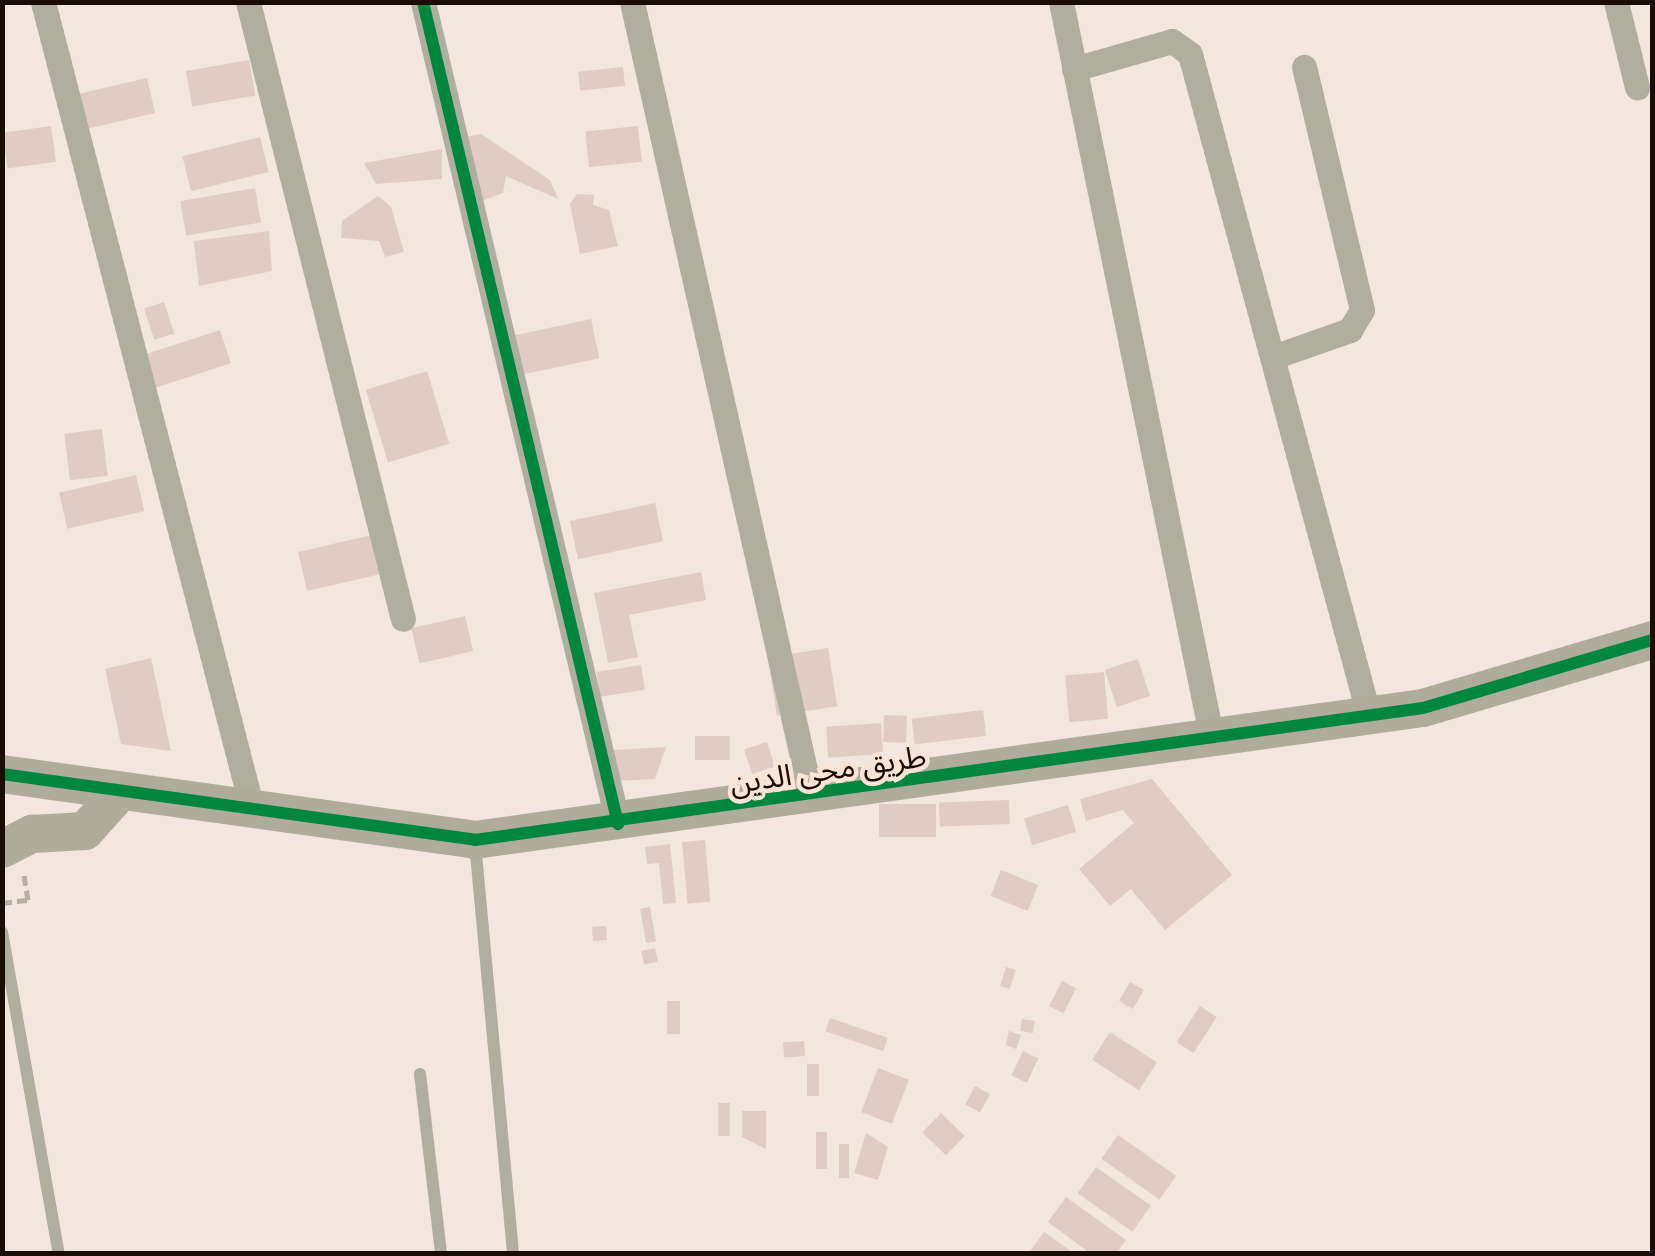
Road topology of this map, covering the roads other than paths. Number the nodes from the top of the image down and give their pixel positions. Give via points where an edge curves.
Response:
1 (43, 2) edge
2 (248, 2) edge
3 (423, 2) edge
4 (632, 2) edge
5 (1060, 2) edge
6 (1616, 2) edge
7 (1304, 66) dead end
8 (1074, 68) junction
9 (1638, 87) dead end
10 (1273, 356) junction
11 (403, 619) dead end
12 (1652, 640) edge
13 (1369, 716) junction
14 (1212, 739) junction
15 (2, 774) edge
16 (120, 792) junction
17 (811, 796) junction
18 (253, 812) junction
19 (618, 824) junction
20 (475, 840) junction
21 (2, 849) edge
22 (2, 932) edge
23 (420, 1074) dead end
24 (59, 1254) edge
25 (441, 1254) edge
26 (513, 1254) edge

1 - 18 street
2 - 11 street
3 - 19 street
4 - 17 street
5 - 8 street
6 - 9 street
7 - 10 street via 1362,310 1350,330
8 - 10 street via 1172,41 1186,47
8 - 14 street
10 - 13 street
12 - 13 street, طريق محى الدين via 1528,684
13 - 14 street, طريق محى الدين
14 - 17 street, طريق محى الدين
15 - 16 street, طريق محى الدين
16 - 18 street, طريق محى الدين
16 - 21 street via 85,831 32,834
17 - 19 street, طريق محى الدين
18 - 20 street, طريق محى الدين
19 - 20 street, طريق محى الدين
20 - 26 lane
22 - 24 lane
23 - 25 lane

